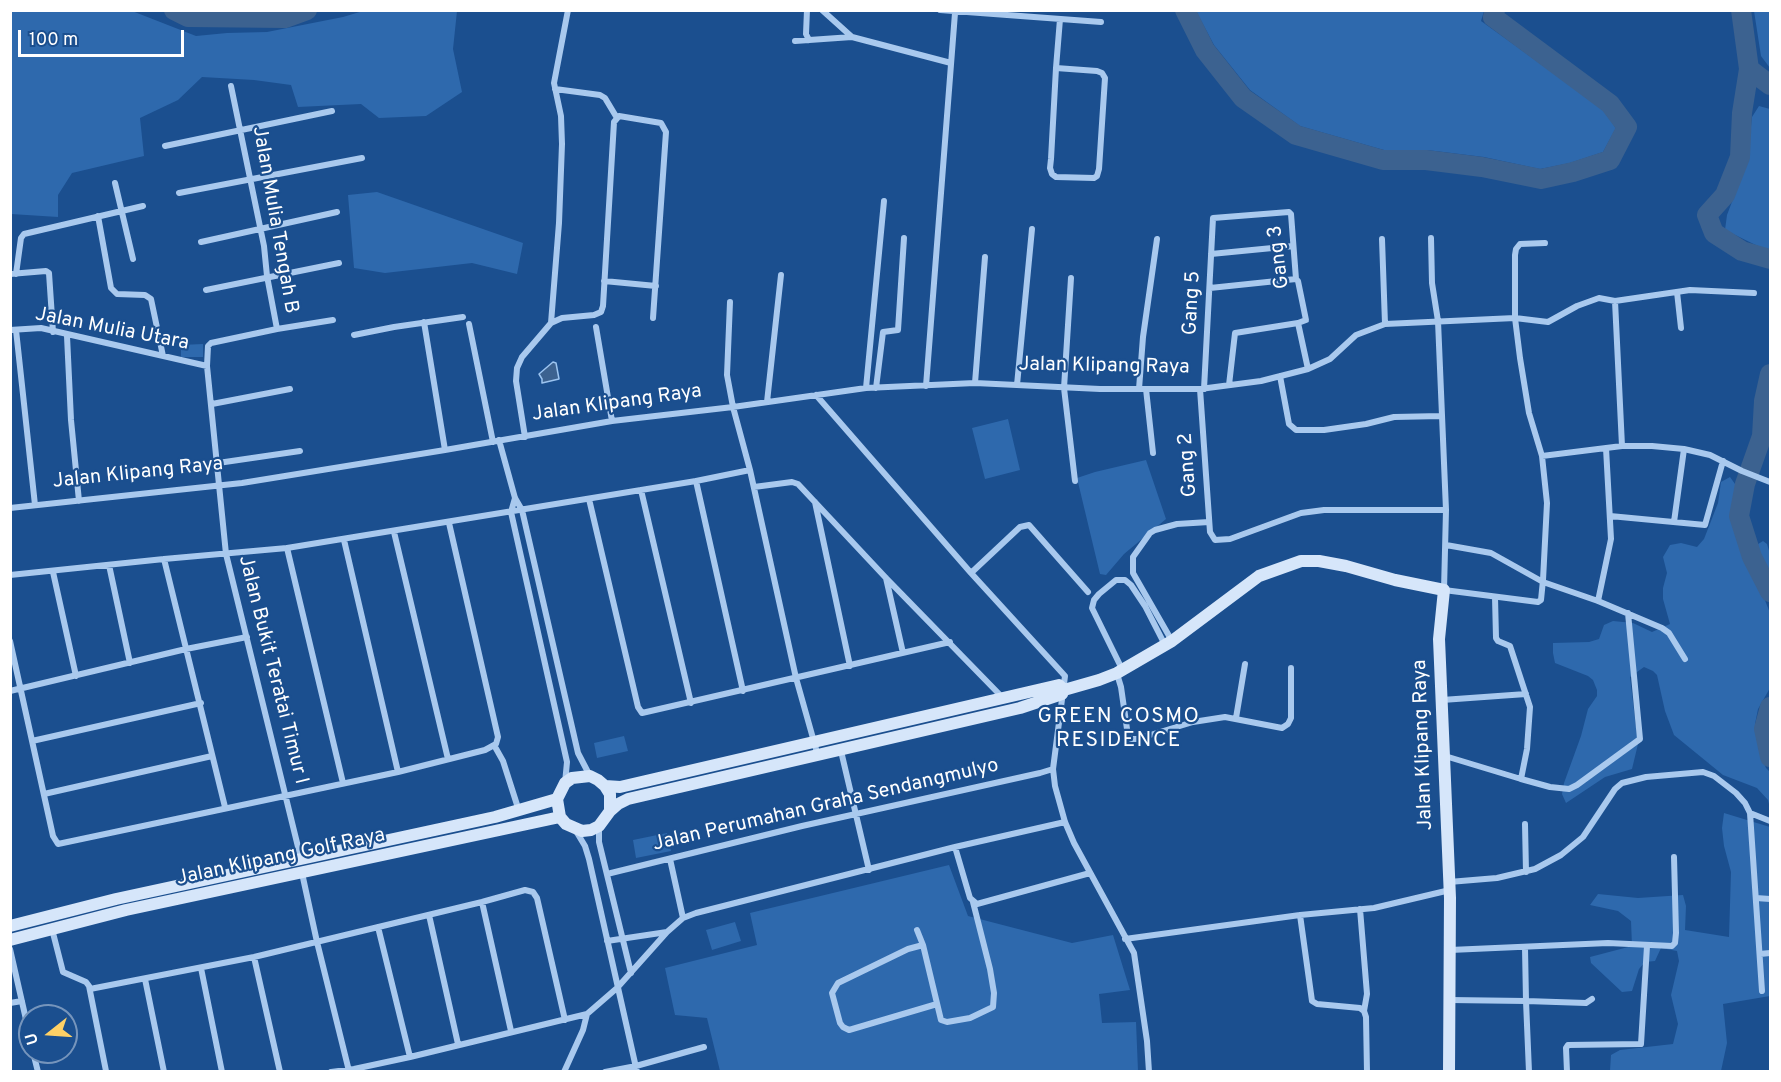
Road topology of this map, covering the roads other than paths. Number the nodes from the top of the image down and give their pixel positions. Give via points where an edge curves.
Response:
1 (568, 10) edge
2 (807, 10) edge
3 (822, 10) edge
4 (940, 10) edge
5 (955, 13) junction
6 (1060, 19) junction
7 (1101, 22) dead end
8 (852, 37) junction
9 (809, 40) junction
10 (795, 41) dead end
11 (951, 63) junction
12 (1056, 68) junction
13 (231, 86) dead end
14 (555, 89) junction
15 (332, 111) dead end
16 (617, 118) junction
17 (241, 131) junction
18 (165, 146) dead end
19 (362, 158) dead end
20 (250, 179) junction
21 (115, 183) dead end
22 (179, 193) dead end
23 (884, 201) dead end
24 (143, 206) dead end
25 (122, 211) junction
26 (337, 212) dead end
27 (98, 216) junction
28 (260, 228) junction
29 (1032, 229) dead end
30 (904, 238) dead end
31 (1431, 238) dead end
32 (1157, 239) dead end
33 (1382, 239) dead end
34 (201, 242) dead end
35 (1545, 243) dead end
36 (1293, 246) junction
37 (1212, 254) junction
38 (985, 257) dead end
39 (133, 259) dead end
40 (339, 263) dead end
41 (13, 274) edge
42 (781, 275) dead end
43 (267, 276) junction
44 (1071, 278) dead end
45 (1296, 279) junction
46 (604, 281) junction
47 (656, 286) junction
48 (1210, 288) junction
49 (206, 290) dead end
50 (1677, 292) junction
51 (1754, 293) dead end
52 (1615, 301) junction
53 (730, 302) dead end
54 (463, 317) dead end
55 (653, 318) dead end
56 (1515, 318) junction
57 (333, 320) dead end
58 (1438, 321) junction
59 (424, 322) junction
60 (551, 323) junction
61 (1298, 323) junction
62 (469, 324) dead end
63 (1385, 324) junction
64 (596, 327) dead end
65 (276, 328) junction
66 (1681, 328) dead end
67 (13, 330) edge
68 (54, 332) junction
69 (354, 335) dead end
70 (67, 336) junction
71 (209, 344) joint
72 (163, 356) junction
73 (207, 366) junction
74 (1308, 369) junction
75 (1280, 376) junction
76 (975, 383) junction
77 (1017, 385) junction
78 (1229, 385) junction
79 (926, 386) junction
80 (866, 388) junction
81 (876, 388) junction
82 (1064, 388) junction
83 (290, 389) dead end
84 (1142, 389) junction
85 (1202, 389) junction
86 (816, 395) junction
87 (768, 402) junction
88 (212, 404) junction
89 (733, 407) junction
90 (1441, 416) junction
91 (612, 422) junction
92 (525, 437) junction
93 (496, 441) junction
94 (1622, 446) junction
95 (1606, 448) junction
96 (1684, 449) junction
97 (445, 450) junction
98 (300, 451) dead end
99 (1153, 453) dead end
100 (1542, 456) junction
101 (1723, 461) junction
102 (218, 463) junction
103 (750, 470) junction
104 (696, 481) junction
105 (1075, 481) dead end
106 (1770, 482) edge
107 (218, 486) junction
108 (754, 487) junction
109 (641, 490) junction
110 (515, 498) junction
111 (589, 499) junction
112 (79, 501) junction
113 (815, 502) junction
114 (35, 505) junction
115 (10, 508) edge
116 (522, 510) junction
117 (1446, 510) junction
118 (511, 512) junction
119 (1610, 516) junction
120 (1209, 522) junction
121 (1674, 522) junction
122 (449, 523) junction
123 (394, 532) junction
124 (344, 540) junction
125 (1446, 545) junction
126 (287, 548) junction
127 (226, 554) junction
128 (164, 559) junction
129 (109, 566) junction
130 (53, 572) junction
131 (971, 573) junction
132 (10, 575) edge
133 (886, 578) junction
134 (1543, 582) junction
135 (1444, 590) junction
136 (1088, 592) dead end
137 (1495, 597) junction
138 (1598, 601) junction
139 (1628, 614) junction
140 (247, 637) junction
141 (10, 641) edge
142 (950, 642) junction
143 (1169, 643) junction
144 (186, 649) junction
145 (903, 653) junction
146 (1685, 658) dead end
147 (130, 663) junction
148 (1245, 664) dead end
149 (850, 666) junction
150 (1291, 668) dead end
151 (1120, 671) junction
152 (76, 676) junction
153 (796, 678) junction
154 (21, 689) junction
155 (1064, 690) junction
156 (10, 691) edge
157 (743, 691) junction
158 (1526, 694) junction
159 (1003, 698) junction
160 (1442, 700) junction
161 (691, 702) junction
162 (201, 703) junction
163 (973, 705) junction
164 (977, 718) junction
165 (1236, 718) junction
166 (32, 741) junction
167 (814, 741) junction
168 (494, 746) junction
169 (841, 751) junction
170 (212, 756) junction
171 (819, 756) junction
172 (1444, 756) junction
173 (448, 759) junction
174 (1053, 769) junction
175 (398, 772) junction
176 (590, 776) junction
177 (1521, 778) junction
178 (343, 783) junction
179 (565, 783) junction
180 (605, 786) junction
181 (44, 794) junction
182 (285, 795) junction
183 (557, 799) junction
184 (225, 807) junction
185 (519, 811) junction
186 (610, 812) junction
187 (1750, 813) junction
188 (856, 814) junction
189 (560, 817) junction
190 (1770, 821) edge
191 (1065, 822) junction
192 (1526, 824) dead end
193 (599, 826) junction
194 (573, 828) junction
195 (361, 847) junction
196 (955, 847) junction
197 (1674, 857) dead end
198 (365, 859) junction
199 (670, 859) junction
200 (301, 860) junction
201 (868, 870) junction
202 (1526, 872) junction
203 (302, 873) junction
204 (1090, 873) junction
205 (607, 874) junction
206 (1449, 886) junction
207 (1756, 898) junction
208 (1770, 898) edge
209 (482, 902) junction
210 (973, 902) junction
211 (1360, 909) junction
212 (429, 915) junction
213 (1300, 915) junction
214 (67, 918) junction
215 (682, 918) junction
216 (10, 926) edge
217 (378, 927) junction
218 (52, 929) junction
219 (918, 930) dead end
220 (668, 932) junction
221 (622, 938) junction
222 (1125, 939) junction
223 (10, 940) edge
224 (607, 941) junction
225 (317, 942) junction
226 (922, 945) junction
227 (1647, 946) junction
228 (1525, 948) junction
229 (10, 949) edge
230 (1450, 950) junction
231 (1770, 953) edge
232 (1760, 954) junction
233 (254, 957) junction
234 (201, 968) junction
235 (631, 973) junction
236 (145, 979) junction
237 (617, 988) junction
238 (90, 989) junction
239 (1762, 991) dead end
240 (1592, 999) dead end
241 (22, 1000) junction
242 (1450, 1000) junction
243 (1527, 1001) junction
244 (10, 1003) edge
245 (23, 1004) edge
246 (937, 1004) junction
247 (1364, 1011) junction
248 (587, 1014) junction
249 (565, 1020) junction
250 (511, 1031) junction
251 (458, 1044) junction
252 (704, 1047) dead end
253 (410, 1057) junction
254 (636, 1069) edge
255 (349, 1070) edge
256 (106, 1071) edge
257 (164, 1071) edge
258 (222, 1071) edge
259 (280, 1071) edge
260 (331, 1071) edge
261 (564, 1071) edge
262 (605, 1071) edge
263 (1149, 1071) edge
264 (1367, 1071) edge
265 (1449, 1071) edge
266 (1529, 1071) edge
267 (1567, 1071) edge

1 - 14 street via 555,69
2 - 9 street
3 - 8 street
4 - 5 street
5 - 6 street
5 - 11 street
6 - 7 street
6 - 12 street
8 - 9 street
8 - 11 street
9 - 10 street
11 - 79 street
12 - 12 street via 1051,171 1056,177 1094,178 1099,169 1105,78 1096,71
13 - 17 street, Jalan Mulia Tengah B
14 - 16 street via 600,95
14 - 60 street via 562,144
15 - 17 street
16 - 46 street
16 - 47 street via 661,123 666,132
17 - 18 street
17 - 20 street, Jalan Mulia Tengah B
19 - 20 street
20 - 22 street
20 - 28 street, Jalan Mulia Tengah B
21 - 25 street
23 - 80 street
24 - 25 street
25 - 27 street
25 - 39 street
26 - 28 street
27 - 41 street via 24,234
27 - 72 street via 111,288 117,294 145,295 151,299
28 - 34 street
28 - 43 street, Jalan Mulia Tengah B
29 - 77 street
30 - 81 street via 898,330 882,332
31 - 58 street
32 - 84 street via 1143,337
33 - 63 street
35 - 56 street via 1522,243 1516,249
36 - 37 street
36 - 37 street, Gang 3 via 1289,212 1213,219
36 - 45 street, Gang 3
37 - 48 street, Gang 5
38 - 76 street
40 - 43 street
41 - 68 street via 49,273
42 - 87 street
43 - 49 street
43 - 65 street, Jalan Mulia Tengah B
44 - 82 street
45 - 48 street
45 - 61 street, Gang 3 via 1306,320
46 - 47 street
46 - 60 street via 601,312
47 - 55 street
48 - 85 street, Gang 5
50 - 51 street
50 - 52 street
50 - 66 street
52 - 56 street via 1599,298 1548,322
52 - 94 street
53 - 89 street via 727,375
54 - 59 street
56 - 58 street
56 - 100 street via 1529,413
57 - 65 street
58 - 63 street, Jalan Klipang Raya
58 - 90 street, Jalan Klipang Raya
59 - 69 street
59 - 97 street
60 - 92 street via 517,368
61 - 74 street, Gang 3
61 - 78 street via 1235,333
62 - 93 street
63 - 74 street, Jalan Klipang Raya via 1356,335 1330,359
64 - 91 street
65 - 71 street, Jalan Mulia Tengah B
67 - 68 street, Jalan Mulia Utara via 36,328
67 - 114 street
68 - 70 street, Jalan Mulia Utara
70 - 72 street, Jalan Mulia Utara
70 - 112 street
71 - 73 street, Jalan Bukit Teratai Timur I
72 - 73 street, Jalan Mulia Utara
73 - 88 street, Jalan Bukit Teratai Timur I
74 - 75 street, Jalan Klipang Raya
75 - 78 street, Jalan Klipang Raya
75 - 90 street via 1289,423 1296,430 1334,429 1394,417
76 - 77 street, Jalan Klipang Raya
76 - 79 street, Jalan Klipang Raya
77 - 82 street, Jalan Klipang Raya
78 - 85 street, Jalan Klipang Raya
79 - 81 street, Jalan Klipang Raya
80 - 81 street, Jalan Klipang Raya
80 - 86 street, Jalan Klipang Raya
82 - 84 street, Jalan Klipang Raya
82 - 105 street
83 - 88 street
84 - 85 street, Jalan Klipang Raya
84 - 99 street
85 - 120 street, Gang 2
86 - 87 street, Jalan Klipang Raya
86 - 131 street
87 - 89 street, Jalan Klipang Raya
88 - 102 street, Jalan Bukit Teratai Timur I
89 - 91 street, Jalan Klipang Raya
89 - 103 street
90 - 117 street, Jalan Klipang Raya
91 - 92 street, Jalan Klipang Raya
92 - 93 street, Jalan Klipang Raya
93 - 97 street, Jalan Klipang Raya
93 - 110 street
94 - 95 street
94 - 96 street
95 - 100 street
95 - 119 street
96 - 101 street
96 - 121 street
97 - 107 street, Jalan Klipang Raya
98 - 102 street
100 - 134 street via 1547,503
101 - 106 street
101 - 121 street via 1707,524
102 - 107 street, Jalan Bukit Teratai Timur I
103 - 104 street
103 - 108 street
104 - 109 street
104 - 157 street
107 - 112 street, Jalan Klipang Raya
107 - 127 street, Jalan Bukit Teratai Timur I
108 - 113 street via 795,482
108 - 153 street
109 - 111 street
109 - 161 street
110 - 116 street
110 - 118 street
111 - 116 street
111 - 161 street via 639,710 645,713
112 - 114 street, Jalan Klipang Raya
113 - 133 street
113 - 149 street
114 - 115 street, Jalan Klipang Raya
116 - 118 street
116 - 176 street via 578,753
117 - 120 street, Gang 2 via 1301,513 1219,540 1214,538
117 - 125 street, Jalan Klipang Raya
118 - 122 street
118 - 179 street via 567,762
119 - 121 street
119 - 138 street via 1611,539
120 - 143 street via 1155,530 1133,557 1133,573
122 - 123 street
122 - 168 street via 498,739
123 - 124 street
123 - 173 street
124 - 126 street
124 - 175 street
125 - 134 street via 1491,553
125 - 135 street, Jalan Klipang Raya
126 - 127 street
126 - 178 street
127 - 128 street
127 - 140 street, Jalan Bukit Teratai Timur I
128 - 129 street
128 - 144 street
129 - 130 street
129 - 147 street
130 - 132 street
130 - 152 street
131 - 136 street via 1020,528 1029,525
131 - 155 street via 1065,676
133 - 142 street
133 - 145 street
134 - 137 street via 1539,602
134 - 138 street
135 - 137 street
135 - 143 main road via 1346,566 1301,561 1250,582
135 - 160 main road, Jalan Klipang Raya via 1439,639
137 - 158 street via 1496,638 1510,646
138 - 139 street
139 - 146 street via 1669,633
139 - 177 street via 1640,739 1569,789
140 - 144 street
140 - 182 street, Jalan Bukit Teratai Timur I
141 - 154 street
142 - 145 street
142 - 159 street
143 - 151 main road
143 - 151 street via 1131,585 1116,580 1099,594 1092,608
144 - 147 street
144 - 162 street
145 - 149 street
147 - 152 street
148 - 165 street
149 - 153 street
150 - 165 street via 1288,724 1282,728
151 - 155 main road
151 - 165 street via 1131,739 1193,722
152 - 154 street
153 - 157 street
153 - 167 street
154 - 156 street
154 - 166 street
155 - 159 main road via 1059,685
155 - 164 main road via 1020,708
155 - 174 street
157 - 161 street
158 - 160 street
158 - 177 street via 1530,707
159 - 163 main road
160 - 172 main road, Jalan Klipang Raya
162 - 166 street
162 - 170 street
163 - 164 main road
163 - 167 main road
164 - 169 main road
166 - 181 street
167 - 171 street
167 - 180 main road via 620,787
168 - 173 street
168 - 185 street via 503,760
169 - 171 main road
169 - 188 street
170 - 181 street
170 - 184 street
171 - 186 main road via 628,799
172 - 177 street
172 - 206 main road, Jalan Klipang Raya
173 - 175 street
174 - 188 street, Jalan Perumahan Graha Sendangmulyo
174 - 191 street
175 - 178 street
176 - 179 main road
176 - 180 main road
178 - 182 street
179 - 183 main road
180 - 186 main road via 610,794
181 - 184 street via 52,836 58,844
182 - 184 street
182 - 200 street, Jalan Bukit Teratai Timur I
183 - 185 main road, Jalan Klipang Golf Raya
183 - 189 main road
185 - 195 main road, Jalan Klipang Golf Raya
186 - 193 main road
187 - 190 street
187 - 202 street via 1736,793 1703,772 1631,780 1615,789 1574,846
187 - 207 street
188 - 199 street, Jalan Perumahan Graha Sendangmulyo
188 - 201 street
189 - 194 main road
189 - 198 main road, Jalan Klipang Golf Raya
191 - 196 street
191 - 204 street
192 - 202 street
193 - 194 main road via 582,831
193 - 205 street
194 - 224 street via 589,859
195 - 198 main road
195 - 200 main road, Jalan Klipang Golf Raya
196 - 201 street
196 - 210 street
197 - 227 street via 1675,943 1670,947
198 - 203 main road, Jalan Klipang Golf Raya
199 - 205 street, Jalan Perumahan Graha Sendangmulyo
199 - 215 street
200 - 214 main road, Jalan Klipang Golf Raya
201 - 215 street
202 - 206 street
203 - 214 main road, Jalan Klipang Golf Raya via 126,910
203 - 225 street
204 - 210 street via 979,904
204 - 222 street
205 - 221 street
206 - 211 street via 1406,901
206 - 230 main road, Jalan Klipang Raya
207 - 208 street
207 - 232 street
209 - 212 street
209 - 249 street via 525,890 535,894
209 - 250 street
210 - 246 street via 991,977 993,1007 947,1023 941,1020
211 - 213 street
211 - 247 street via 1367,994
212 - 217 street
212 - 251 street
213 - 222 street
213 - 247 street via 1313,1003
214 - 216 main road, Jalan Klipang Golf Raya
214 - 218 main road, Jalan Klipang Golf Raya
215 - 220 street
217 - 225 street
217 - 253 street
218 - 223 main road, Jalan Klipang Golf Raya
218 - 238 street via 63,972 86,982
219 - 226 street
220 - 221 street
220 - 235 street
221 - 224 street
221 - 235 street
222 - 263 street via 1134,953
224 - 237 street
225 - 233 street
225 - 255 street
226 - 246 street
226 - 246 street via 838,983 832,993 840,1023 849,1030
227 - 228 street via 1608,943
227 - 267 street via 1641,1044 1568,1045
228 - 230 street
228 - 243 street
229 - 241 street
230 - 242 main road, Jalan Klipang Raya
231 - 232 street
232 - 239 street
233 - 234 street
233 - 259 street
234 - 236 street
234 - 258 street
235 - 237 street
236 - 238 street
236 - 257 street
237 - 248 street
237 - 254 street
238 - 256 street
240 - 243 street via 1586,1003
241 - 244 street
241 - 245 street
242 - 243 street
242 - 265 main road, Jalan Klipang Raya
243 - 266 street
247 - 264 street
248 - 249 street
248 - 261 street
249 - 250 street
250 - 251 street
251 - 253 street
252 - 254 street
253 - 255 street
254 - 262 street
255 - 260 street

